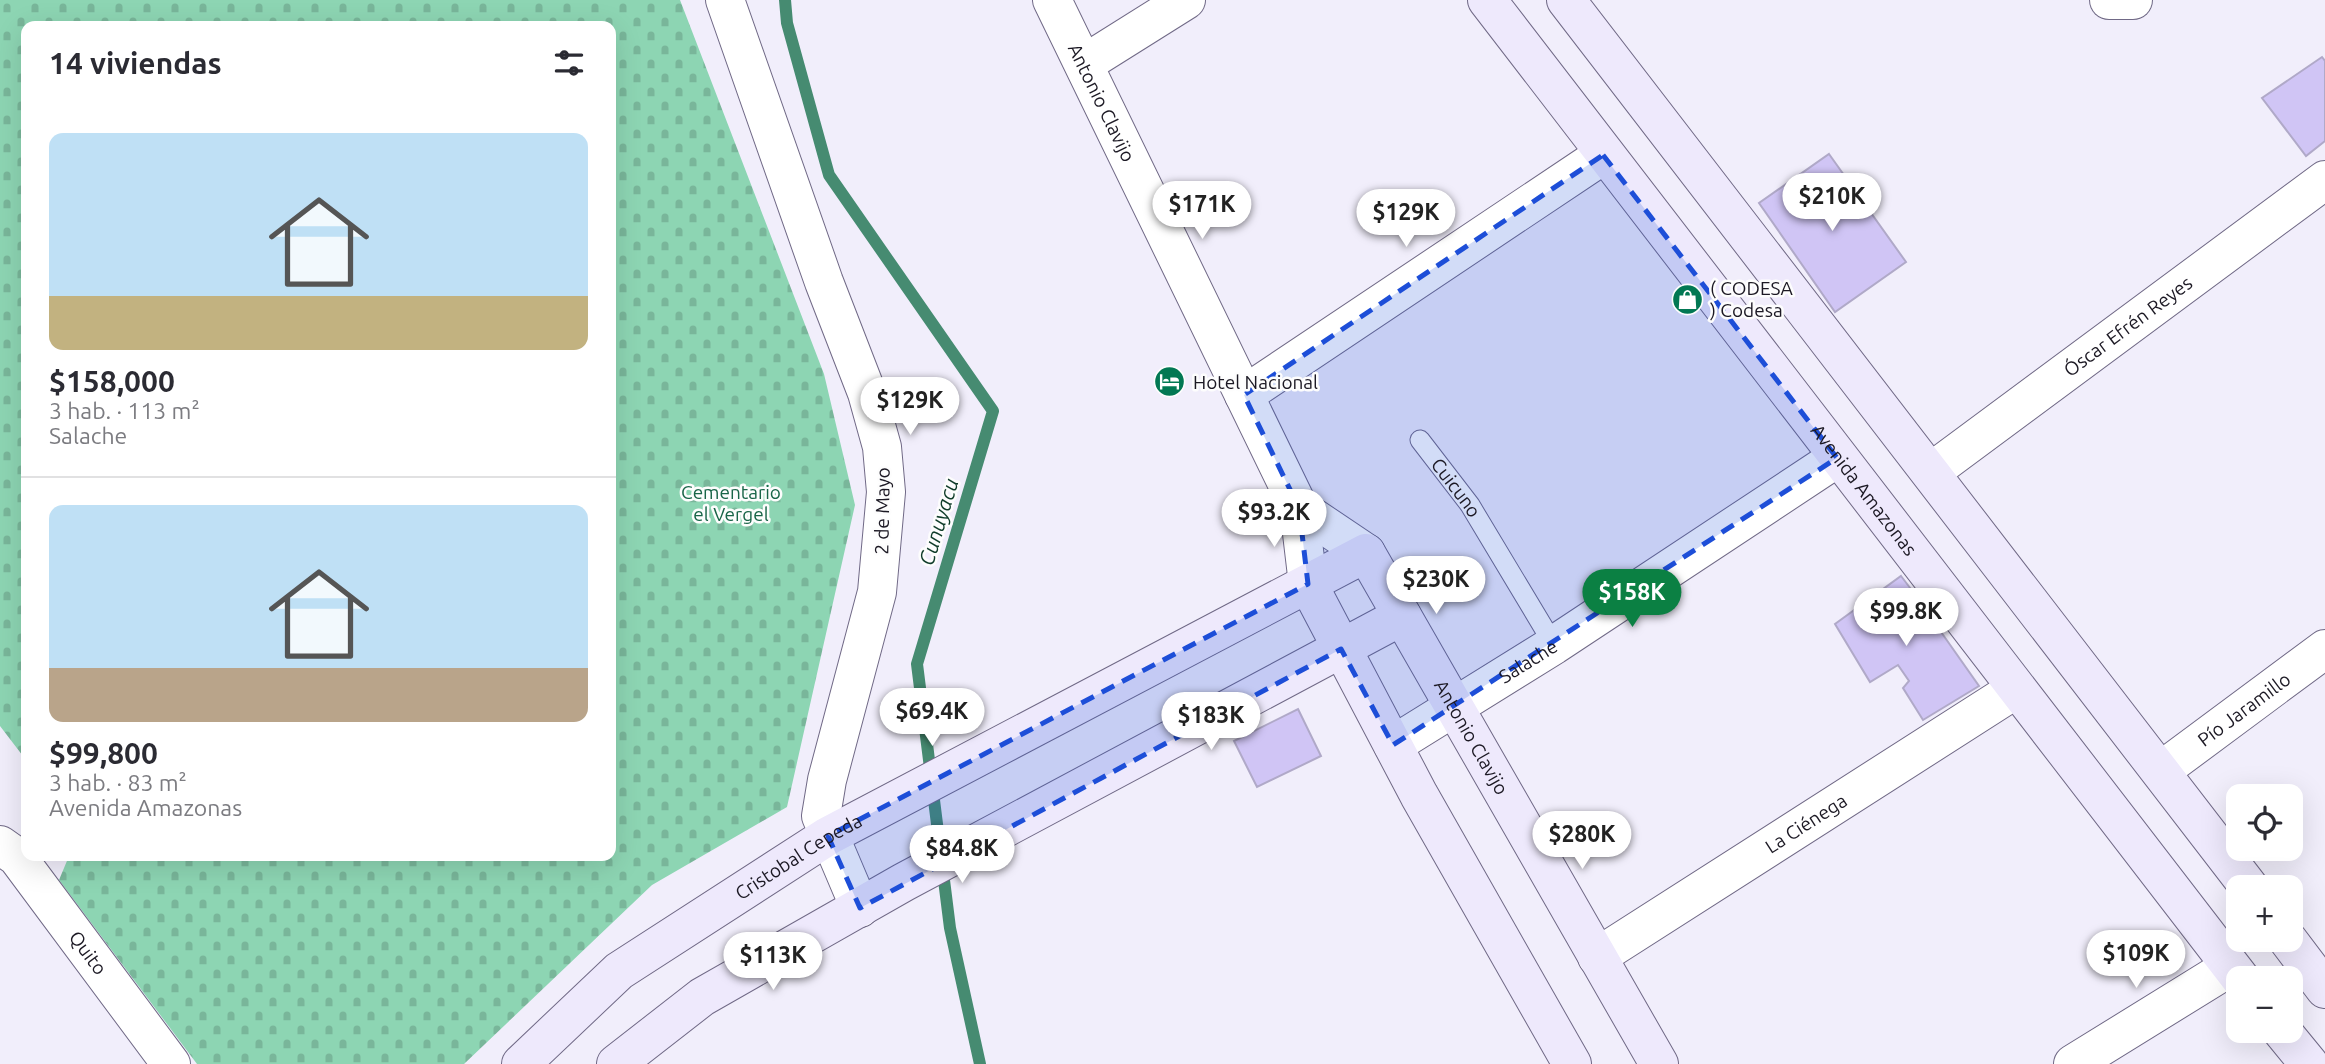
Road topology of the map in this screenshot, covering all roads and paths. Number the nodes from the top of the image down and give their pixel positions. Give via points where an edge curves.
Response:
1 (725, 0) edge
2 (1052, 0) edge
3 (1186, 0) edge
4 (1487, 0) edge
5 (1566, 0) edge
6 (2109, 0) edge
7 (2133, 0) edge
8 (1084, 64) junction
9 (1603, 155) junction
10 (2325, 180) edge
11 (1244, 395) junction
12 (1420, 440) dead end
13 (1837, 458) junction
14 (1931, 472) junction
15 (1299, 508) junction
16 (1366, 552) junction
17 (1308, 584) junction
18 (1402, 616) junction
19 (1554, 645) junction
20 (1340, 649) junction
21 (2325, 649) edge
22 (2016, 689) junction
23 (1454, 709) junction
24 (1393, 746) junction
25 (2162, 770) junction
26 (828, 835) junction
27 (0, 845) edge
28 (2240, 875) edge
29 (860, 908) junction
30 (2297, 952) edge
31 (1597, 957) junction
32 (2230, 966) edge
33 (2226, 978) edge
34 (2325, 989) edge
35 (2292, 1043) edge
36 (172, 1064) edge
37 (521, 1064) edge
38 (616, 1064) edge
39 (1572, 1064) edge
40 (1658, 1064) edge
41 (2073, 1064) edge
42 (2309, 1064) edge

1 - 26 street, 2 de Mayo via 867,393 882,447 886,504 877,592 823,799 821,816
2 - 8 street, Antonio Clavijo
3 - 8 street
4 - 9 street, Avenida Amazonas
5 - 14 street
6 - 7 street
8 - 11 street, Antonio Clavijo
9 - 11 street
9 - 13 street, Avenida Amazonas
10 - 14 street, Óscar Efrén Reyes
11 - 15 street, Antonio Clavijo
12 - 19 lane, Cuicuno via 1470,505
13 - 19 street, Salache
13 - 22 street, Avenida Amazonas
14 - 25 street
15 - 16 street, Antonio Clavijo
15 - 17 street, Antonio Clavijo
16 - 17 street, Cristobal Cepeda
16 - 18 street, Antonio Clavijo
17 - 20 street, Antonio Clavijo
17 - 26 street, Cristobal Cepeda
18 - 20 street
18 - 23 street, Antonio Clavijo
19 - 23 street, Salache
20 - 24 street, Antonio Clavijo
20 - 29 street
21 - 25 street, Pío Jaramillo
22 - 31 street, La Ciénega
22 - 32 street, Avenida Amazonas
23 - 24 street, Salache
23 - 31 street, Antonio Clavijo
24 - 39 street, Antonio Clavijo
25 - 28 street
26 - 29 street, 2 de Mayo
26 - 37 street, Cristobal Cepeda via 619,971
27 - 36 street, Quito via 17,857
29 - 38 street via 702,997
30 - 34 street
31 - 40 street, Antonio Clavijo
33 - 41 street
35 - 42 street

